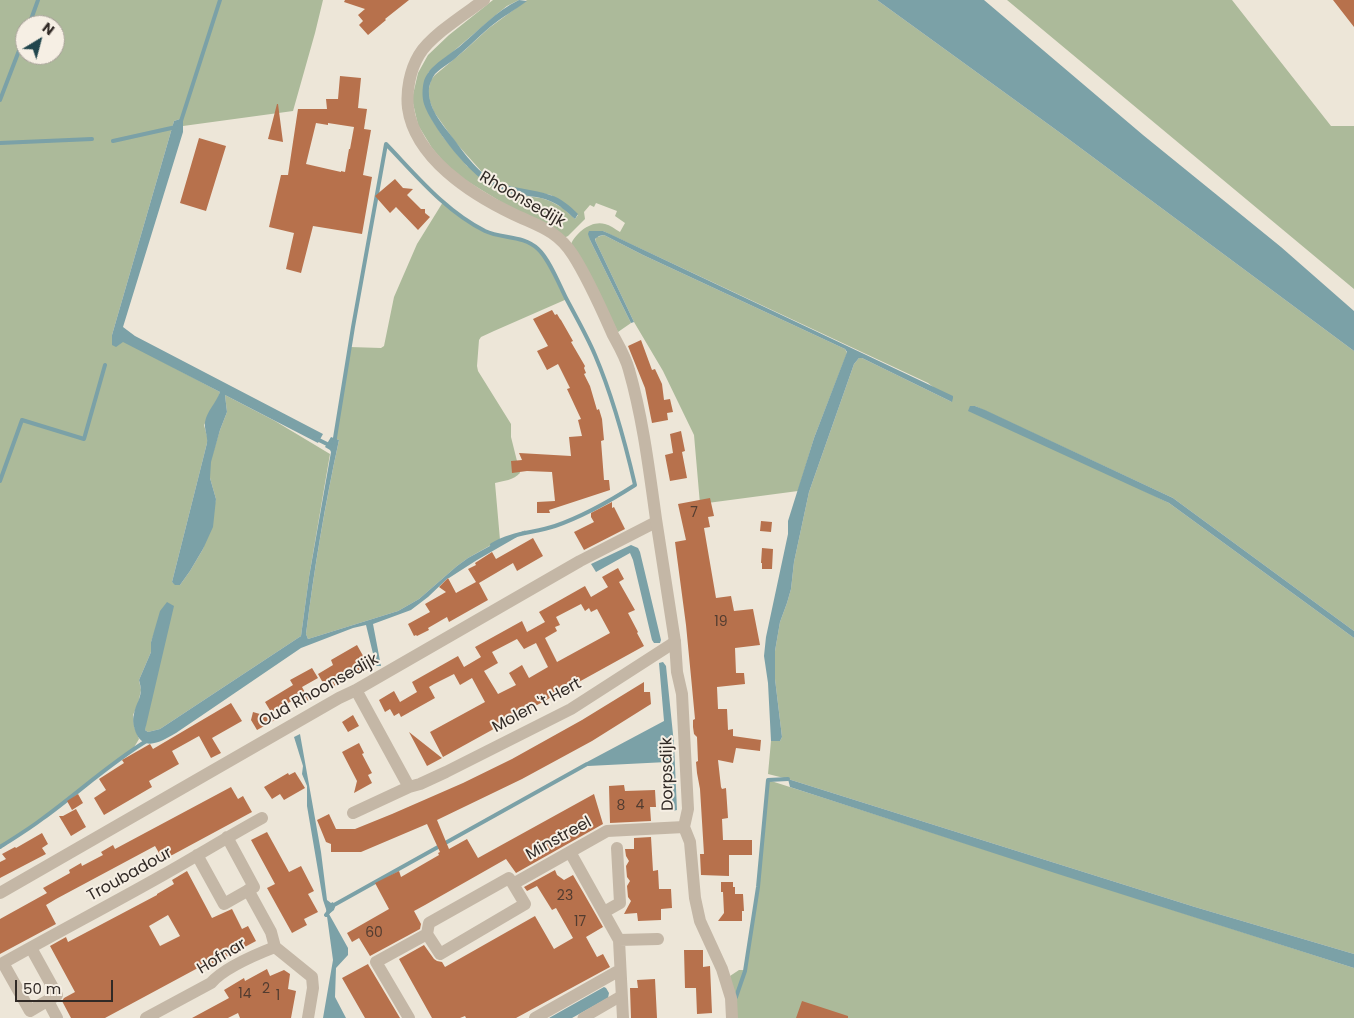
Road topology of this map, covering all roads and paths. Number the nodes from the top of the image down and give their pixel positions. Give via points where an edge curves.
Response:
1 (484, 0) edge
2 (656, 522) junction
3 (675, 642) junction
4 (356, 690) junction
5 (409, 787) junction
6 (353, 813) dead end
7 (262, 818) dead end
8 (684, 827) junction
9 (227, 837) junction
10 (617, 848) dead end
11 (570, 852) junction
12 (197, 855) junction
13 (513, 884) junction
14 (248, 890) junction
15 (0, 894) edge
16 (604, 912) junction
17 (428, 934) junction
18 (658, 939) dead end
19 (619, 940) junction
20 (275, 947) junction
21 (31, 948) junction
22 (2, 964) edge
23 (620, 970) junction
24 (621, 996) junction
25 (48, 1001) junction
26 (56, 1018) edge
27 (146, 1018) edge
28 (308, 1018) edge
29 (409, 1018) edge
30 (536, 1018) edge
31 (583, 1018) edge
32 (623, 1018) edge
33 (732, 1018) edge

1 - 2 street, Rhoonsedijk via 439,34 419,54 407,94 414,131 443,168 458,181 481,198 554,234 573,255 629,368 645,440
2 - 3 street, Dorpsdijk
2 - 4 street, Oud Rhoonsedijk via 580,561
3 - 5 street, Molen 't Hert via 571,709 446,772
3 - 8 street, Dorpsdijk via 682,694 688,810
4 - 5 street
4 - 15 street, Oud Rhoonsedijk
5 - 6 street, Molen 't Hert
7 - 9 street, Troubadour
8 - 11 street, Minstreel via 607,831
8 - 33 street, Dorpsdijk via 690,842 700,921 722,969
9 - 12 street, Troubadour
9 - 14 street via 254,887
10 - 16 street via 620,903
11 - 13 street, Minstreel
11 - 16 street
12 - 14 street, Troubadour via 224,904
12 - 21 street, Troubadour
13 - 17 street, Minstreel via 509,878 429,923
13 - 17 street via 525,904 440,954
14 - 20 street via 272,932
16 - 19 street
17 - 29 street, Minstreel via 376,962
18 - 19 street
19 - 23 street
20 - 27 street, Hofnar via 217,976 211,983
20 - 28 street via 312,976
21 - 22 street, Troubadour
21 - 25 street via 58,995
22 - 25 street via 30,1011
23 - 24 street
23 - 30 street
24 - 31 street
24 - 32 street
25 - 26 street

